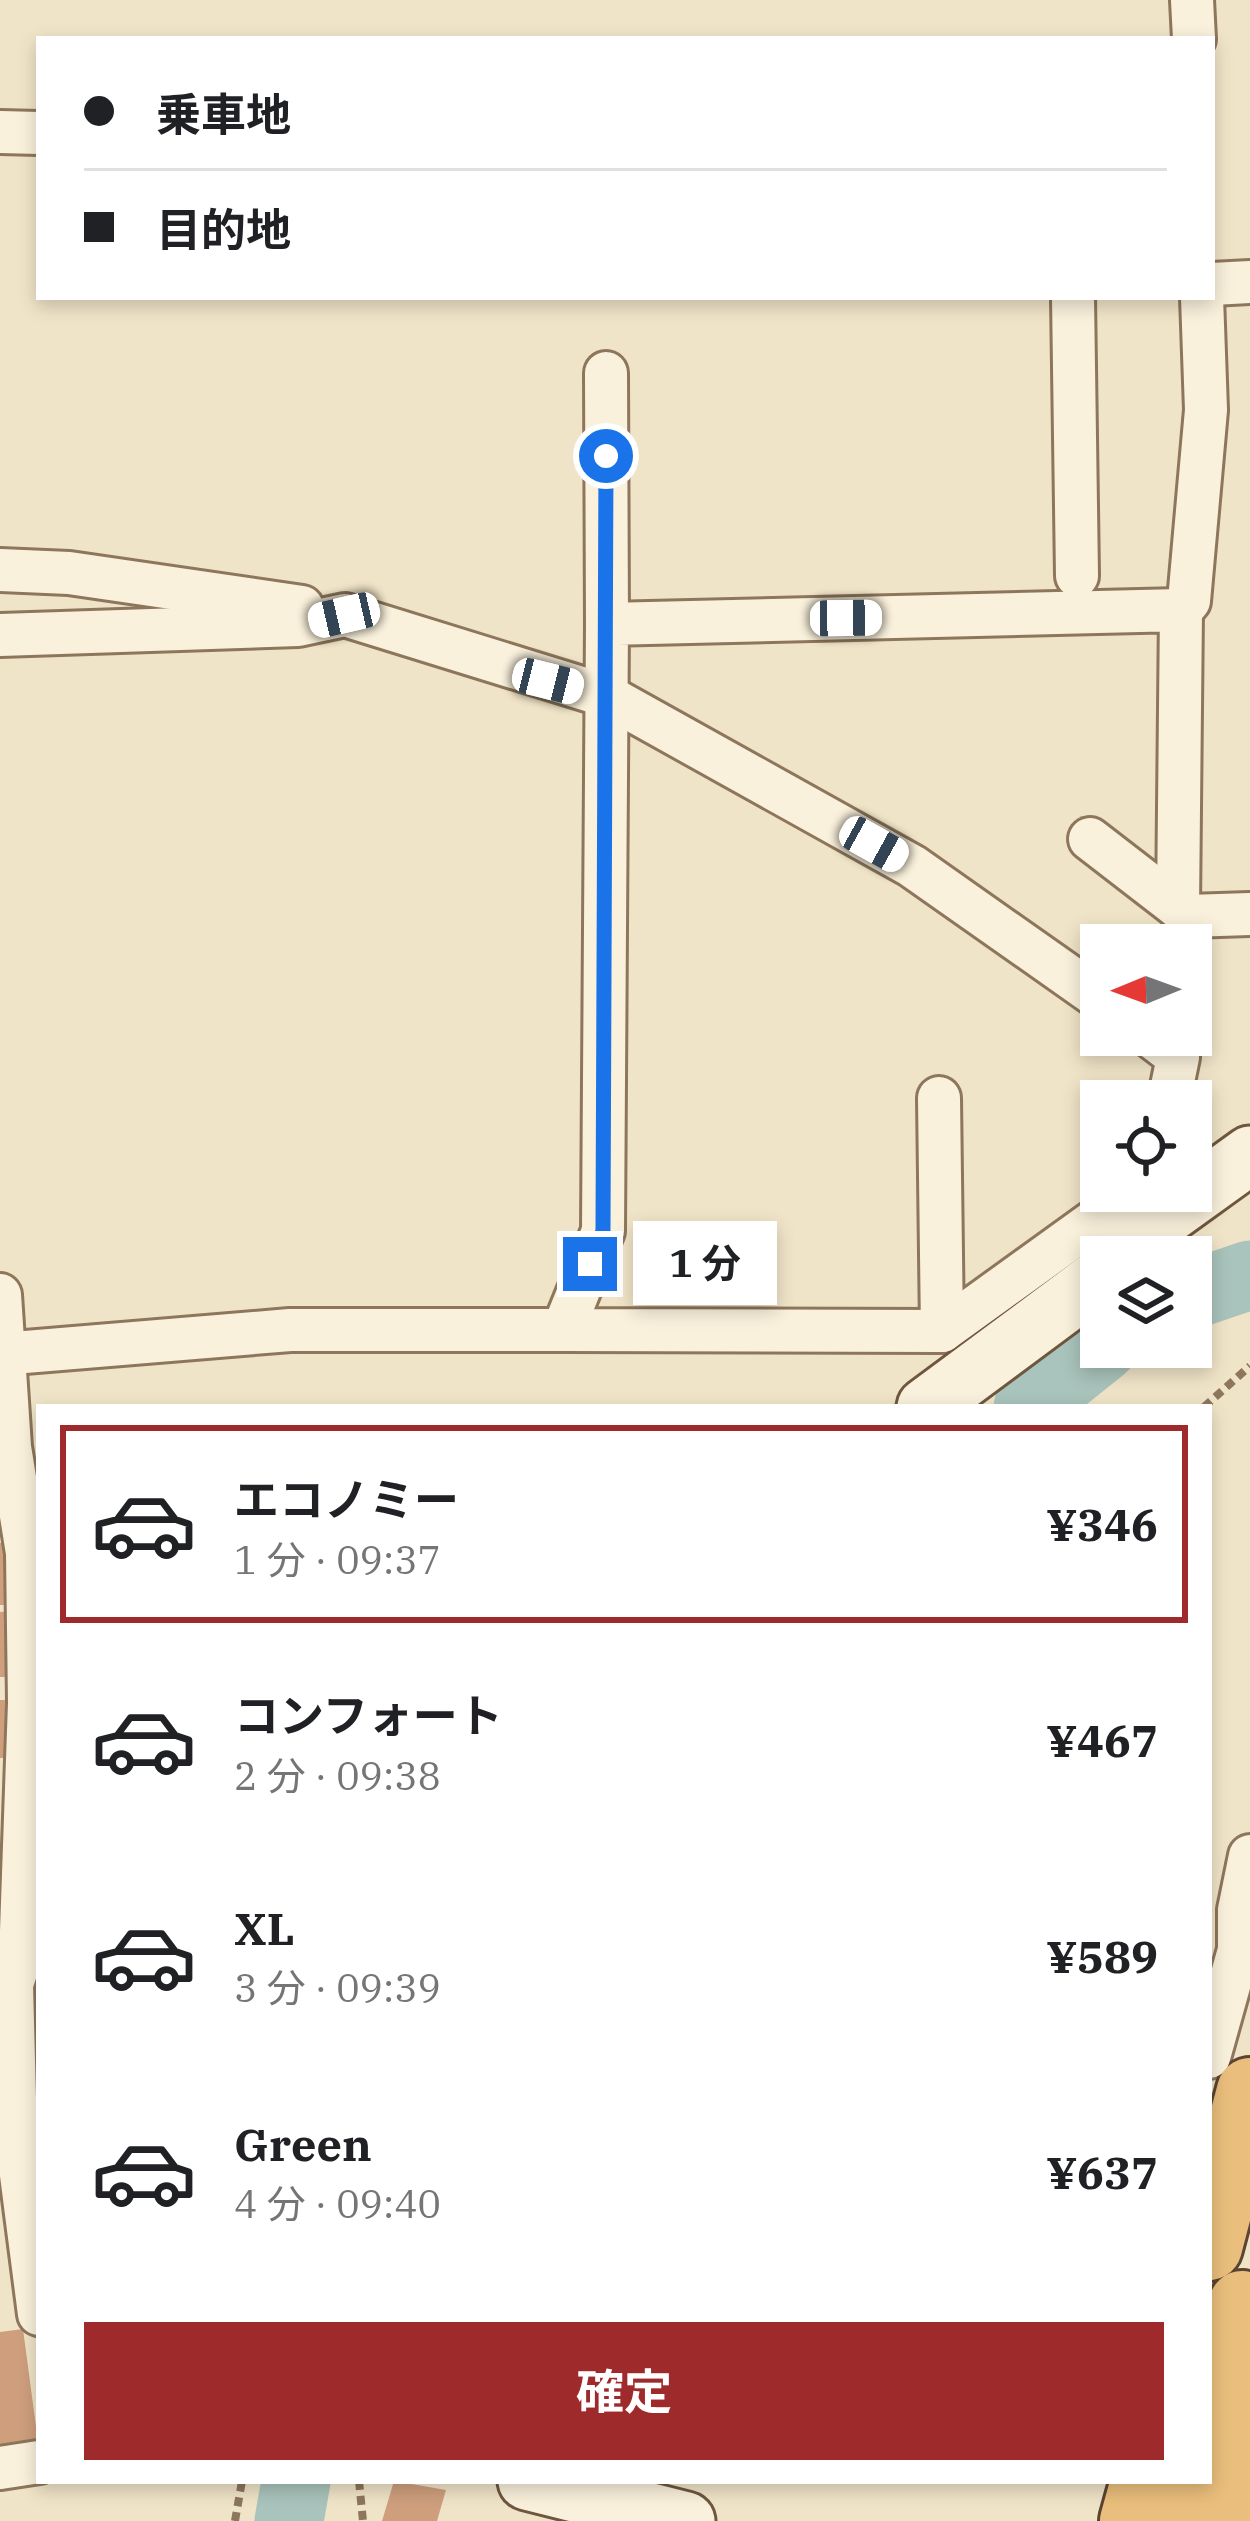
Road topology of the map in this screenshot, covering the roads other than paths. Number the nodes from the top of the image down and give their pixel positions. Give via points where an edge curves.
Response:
1 (1192, 0) edge
2 (1194, 36) edge
3 (0, 132) edge
4 (36, 133) edge
5 (1250, 282) edge
6 (1215, 284) edge
7 (1073, 300) edge
8 (1202, 300) edge
9 (606, 373) dead end
10 (0, 570) edge
11 (1077, 576) dead end
12 (1181, 610) junction
13 (344, 615) junction
14 (607, 624) junction
15 (0, 635) edge
16 (608, 696) junction
17 (1090, 839) dead end
18 (1178, 907) junction
19 (1250, 914) edge
20 (1080, 984) edge
21 (939, 1098) dead end
22 (1250, 1155) edge
23 (1212, 1172) edge
24 (1132, 1212) edge
25 (1080, 1293) edge
26 (0, 1295) edge
27 (563, 1330) junction
28 (941, 1331) junction
29 (0, 1354) edge
30 (930, 1404) edge
31 (1250, 1856) edge
32 (1224, 1909) edge
33 (16, 1999) edge
34 (1212, 2047) edge
35 (1250, 2091) edge
36 (8, 2138) edge
37 (1212, 2236) edge
38 (1248, 2290) edge
39 (36, 2297) edge
40 (1212, 2420) edge
41 (36, 2462) edge
42 (0, 2468) edge
43 (540, 2484) edge
44 (686, 2521) edge
45 (1250, 2521) edge

1 - 2 street
3 - 4 street
5 - 6 street
7 - 11 street
8 - 12 street via 1206,410 1189,601
9 - 14 street
10 - 13 street via 198,589
12 - 14 street
12 - 18 street
13 - 15 street via 298,625
13 - 16 street
14 - 16 street
16 - 20 street via 912,866
16 - 27 street via 603,1231
17 - 18 street
18 - 19 street via 1189,916
21 - 28 street
22 - 23 main road
24 - 28 street
25 - 30 main road
26 - 29 street
27 - 28 street
27 - 29 street via 290,1330
29 - 33 street via 27,1553
31 - 32 street
32 - 34 street via 1240,1950
33 - 36 street
35 - 37 highway
36 - 39 street
38 - 40 highway
38 - 45 highway via 1237,2460
41 - 42 street
43 - 44 main road

